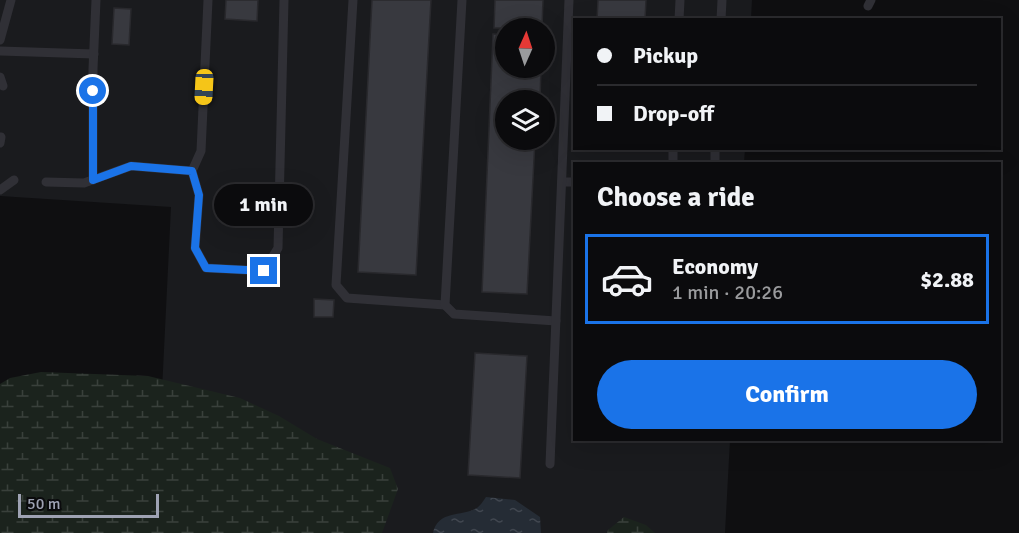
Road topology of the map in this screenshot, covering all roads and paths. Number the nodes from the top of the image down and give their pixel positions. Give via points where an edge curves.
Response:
1 (11, 0) edge
2 (96, 0) edge
3 (208, 0) edge
4 (284, 0) edge
5 (353, 0) edge
6 (462, 0) edge
7 (569, 0) edge
8 (680, 0) edge
9 (722, 0) edge
10 (679, 18) edge
11 (721, 18) edge
12 (0, 40) edge
13 (0, 51) edge
14 (94, 54) junction
15 (192, 171) junction
16 (14, 180) dead end
17 (93, 180) junction
18 (46, 182) dead end
19 (562, 182) junction
20 (573, 182) edge
21 (1, 186) edge
22 (445, 305) junction
23 (556, 321) junction
24 (550, 464) dead end

1 - 12 lane
2 - 14 lane
3 - 15 lane via 201,152
4 - 15 lane via 278,248 264,271 206,268 195,248 199,195
5 - 22 lane via 336,285 347,298
6 - 22 lane
7 - 19 lane
8 - 10 lane
9 - 11 lane
13 - 14 lane
14 - 17 lane
15 - 17 lane via 131,166
16 - 21 lane
17 - 18 lane
19 - 20 lane
19 - 23 lane
22 - 23 lane via 454,314
23 - 24 lane

